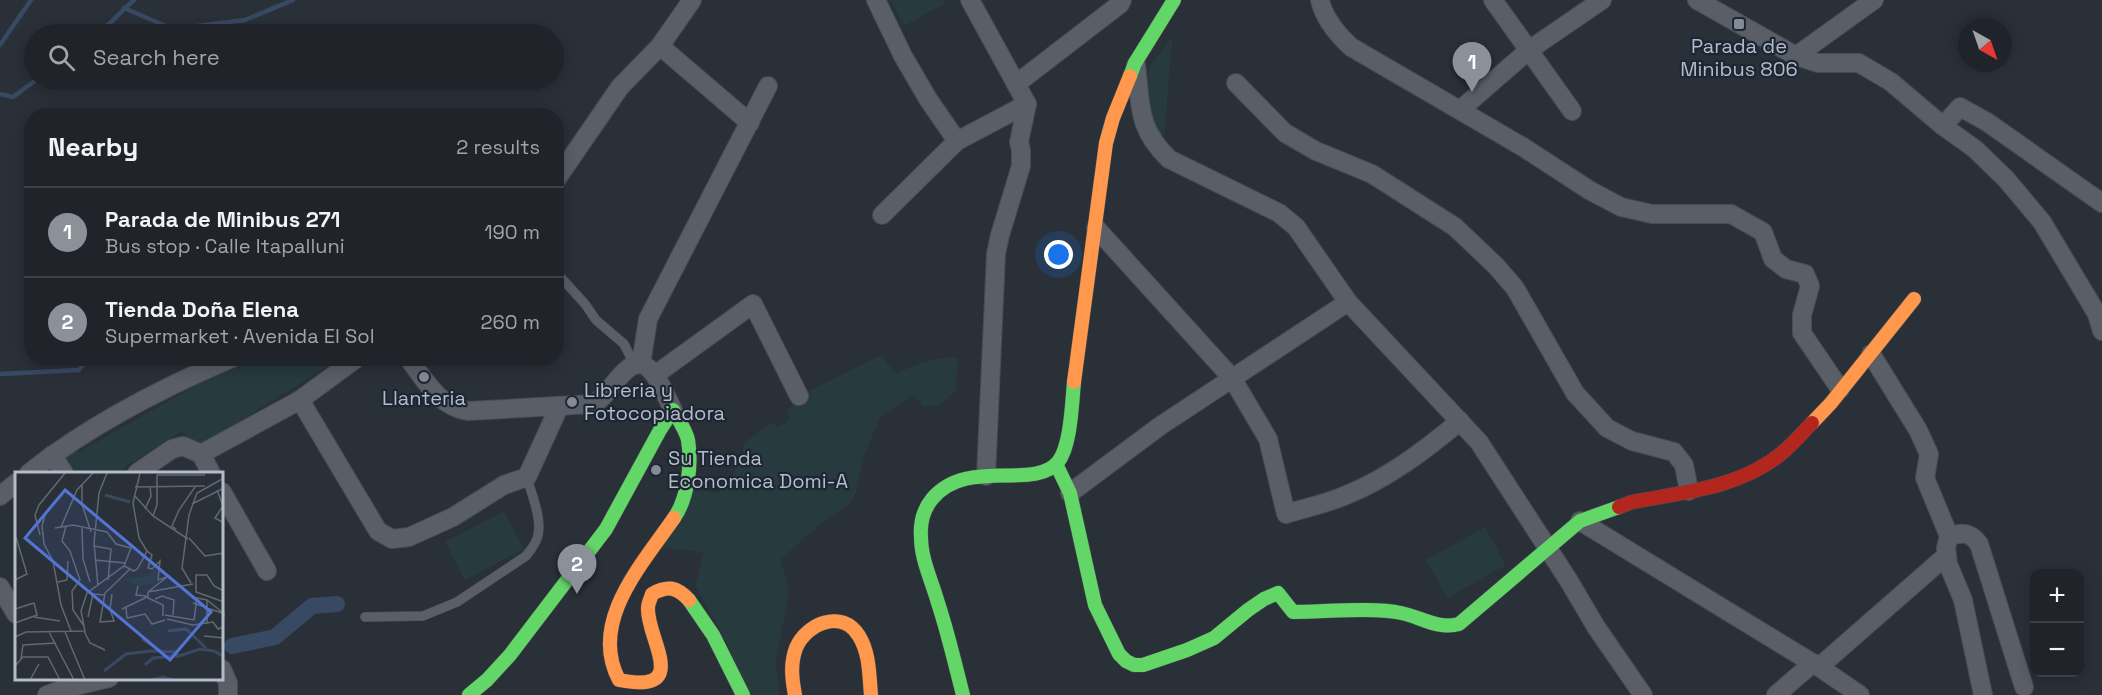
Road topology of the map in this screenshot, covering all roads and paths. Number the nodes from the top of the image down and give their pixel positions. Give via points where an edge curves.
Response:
1 (692, 0) edge
2 (876, 0) edge
3 (970, 0) edge
4 (1122, 0) edge
5 (1174, 0) edge
6 (1320, 0) edge
7 (1493, 0) edge
8 (1602, 0) edge
9 (1874, 0) edge
10 (1700, 1) edge
11 (660, 46) junction
12 (1529, 50) junction
13 (1796, 56) junction
14 (1135, 63) junction
15 (1236, 83) dead end
16 (1016, 84) junction
17 (768, 86) dead end
18 (1027, 104) junction
19 (1460, 110) junction
20 (1572, 111) dead end
21 (750, 123) junction
22 (1943, 126) junction
23 (957, 141) junction
24 (564, 168) edge
25 (2102, 203) edge
26 (882, 215) dead end
27 (1096, 228) junction
28 (564, 281) edge
29 (1914, 299) dead end
30 (1348, 302) junction
31 (2102, 331) edge
32 (1871, 354) junction
33 (213, 366) edge
34 (345, 366) edge
35 (414, 366) edge
36 (643, 368) junction
37 (1232, 378) junction
38 (1840, 389) junction
39 (799, 396) dead end
40 (300, 400) junction
41 (559, 407) junction
42 (674, 410) junction
43 (1460, 422) junction
44 (201, 454) junction
45 (52, 455) junction
46 (1056, 464) junction
47 (30, 472) edge
48 (63, 472) edge
49 (138, 472) edge
50 (211, 472) edge
51 (986, 476) junction
52 (527, 477) junction
53 (15, 484) edge
54 (1689, 491) junction
55 (1070, 493) junction
56 (0, 496) edge
57 (224, 496) edge
58 (1580, 521) junction
59 (1949, 536) junction
60 (1549, 549) junction
61 (1947, 555) junction
62 (267, 571) dead end
63 (0, 587) edge
64 (15, 612) edge
65 (365, 617) dead end
66 (1816, 665) junction
67 (224, 674) edge
68 (100, 680) edge
69 (657, 687) edge
70 (2024, 687) dead end
71 (58, 689) edge
72 (228, 695) edge
73 (469, 695) edge
74 (743, 695) edge
75 (795, 695) edge
76 (871, 695) edge
77 (963, 695) edge
78 (1643, 695) edge
79 (1776, 695) edge
80 (1860, 695) edge
81 (1983, 695) edge

1 - 11 street
2 - 23 street via 903,56
3 - 16 street
4 - 16 street
5 - 14 street
6 - 19 street via 1336,33 1351,47
7 - 12 street
8 - 12 street
9 - 13 street
10 - 13 street
11 - 21 street
11 - 24 street via 620,87
12 - 19 street
12 - 20 street
13 - 22 street via 1818,63 1859,63 1890,82
14 - 27 street via 1106,143
14 - 30 street via 1146,131 1155,145 1169,159 1279,213 1296,227
15 - 54 street via 1285,133 1316,151 1372,174 1455,227 1515,288 1575,393 1607,428 1632,441 1674,452 1684,465
16 - 18 street
17 - 21 street
18 - 23 street
18 - 51 street via 1019,142 1021,166 996,254
19 - 38 street via 1621,207 1652,214 1731,214 1762,232 1773,259 1786,269 1805,274 1810,285 1802,333
21 - 36 street via 648,319
22 - 25 street via 1960,107
22 - 31 street via 1999,172 2042,222 2097,314
23 - 26 street
27 - 37 street
27 - 46 street via 1066,442
28 - 36 lane
29 - 32 street
30 - 37 street
30 - 43 street
32 - 38 street
32 - 59 street via 1929,454 1924,478
33 - 45 street
34 - 40 street
35 - 41 street via 438,396 456,409
36 - 39 street via 753,304
36 - 41 street via 624,371 606,395 593,404
36 - 42 street
37 - 43 street via 1268,439 1286,514 1343,497 1387,475
37 - 55 street
38 - 54 street via 1782,453 1728,483
40 - 44 street
40 - 52 street via 378,531 392,539 409,537 453,518 504,485
41 - 52 street
42 - 69 street via 688,438 689,467 682,507 623,593 614,614 610,640 612,667 619,680 640,687
42 - 73 street via 606,529 510,655
43 - 60 street via 1479,442
44 - 49 street via 183,446 172,449
44 - 50 street
45 - 47 street
45 - 48 street
46 - 51 street via 1038,472
46 - 55 street
51 - 77 street via 968,477 938,492 921,519 921,547
52 - 65 lane via 538,534 526,555 457,602 423,616
53 - 56 street
54 - 58 street via 1632,502
55 - 60 street via 1095,604 1119,654 1134,665 1214,638 1278,592 1293,612 1401,613 1449,627 1459,624
57 - 62 street
58 - 60 street
58 - 66 street
59 - 61 street
59 - 70 street via 1963,532 1979,544
60 - 78 street
61 - 66 street
61 - 81 street via 1963,600
63 - 64 street
66 - 79 street
66 - 80 street
67 - 72 street
68 - 71 street
69 - 74 street via 662,669 648,607 652,594 663,588 675,588 686,595 720,645
75 - 76 street via 791,676 801,637 829,621 852,627 864,645

